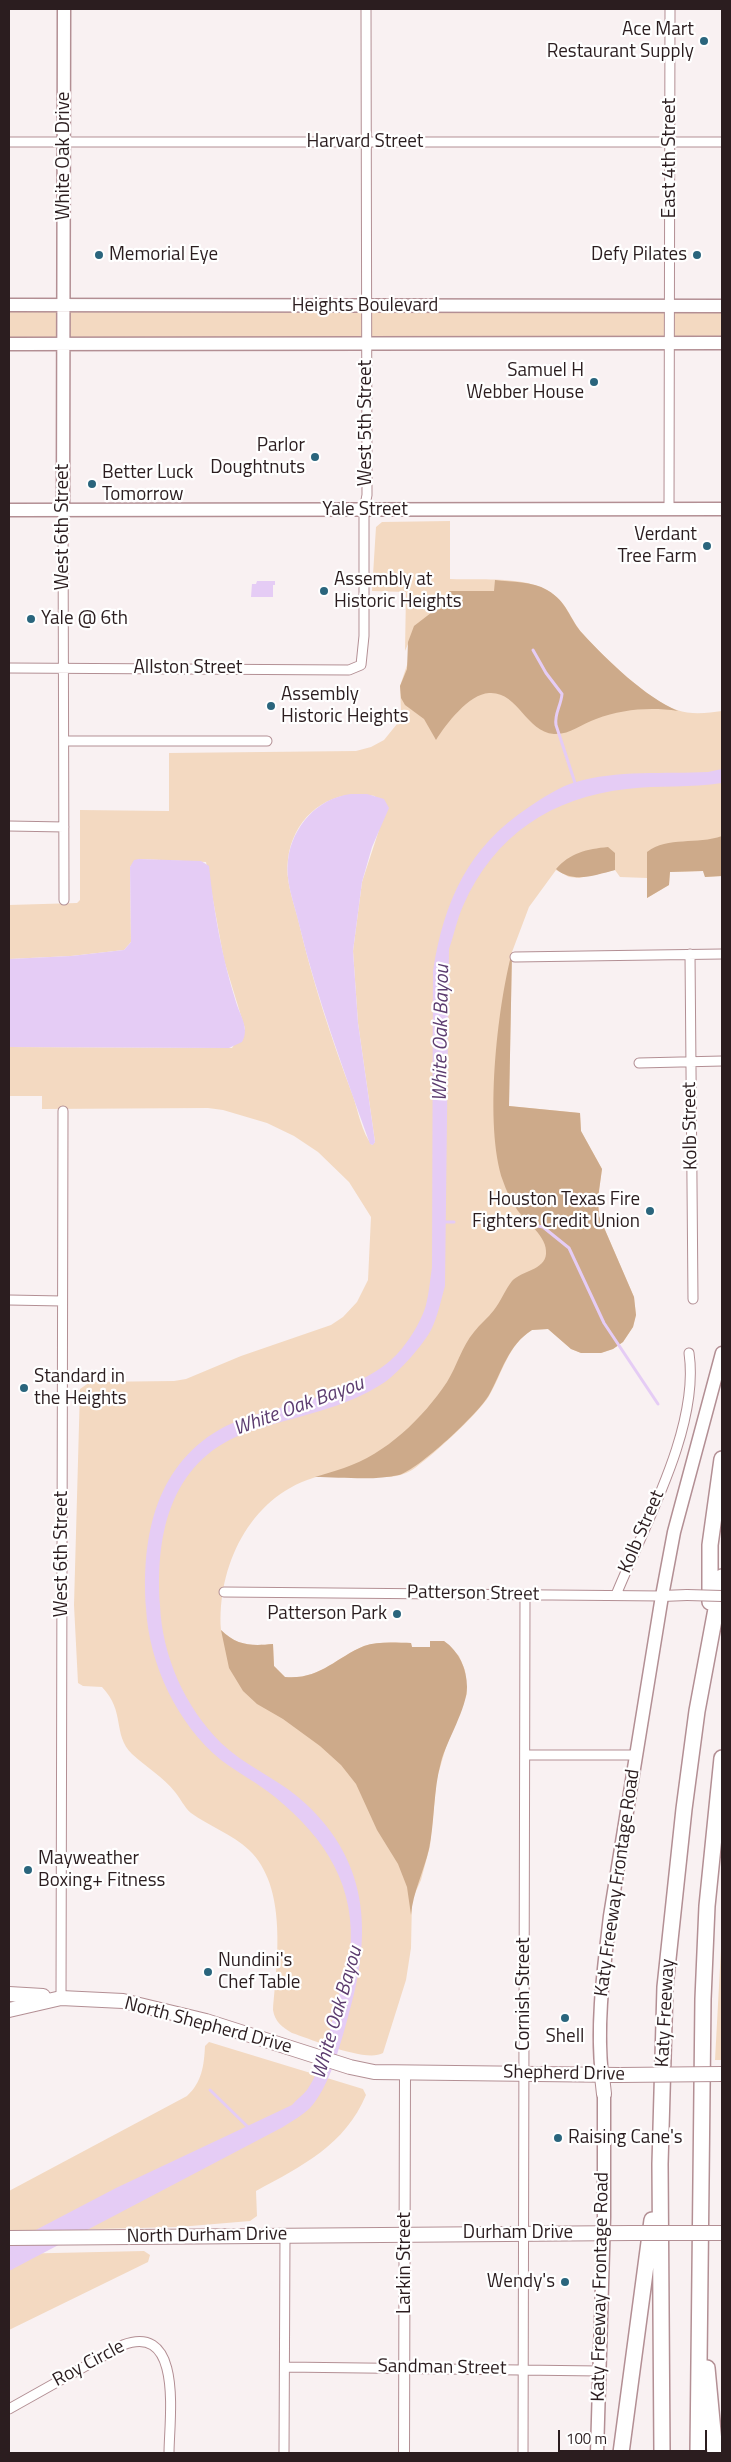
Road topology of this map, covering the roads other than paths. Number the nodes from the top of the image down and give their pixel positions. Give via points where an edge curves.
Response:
1 (64, 9) edge
2 (366, 9) edge
3 (670, 9) edge
4 (9, 142) edge
5 (64, 142) junction
6 (367, 142) junction
7 (671, 142) junction
8 (722, 142) edge
9 (63, 303) junction
10 (9, 305) edge
11 (722, 306) edge
12 (366, 307) junction
13 (669, 307) junction
14 (669, 342) junction
15 (722, 343) edge
16 (9, 344) edge
17 (64, 344) junction
18 (366, 345) junction
19 (670, 509) junction
20 (722, 509) edge
21 (9, 510) edge
22 (63, 510) junction
23 (364, 510) junction
24 (362, 660) joint
25 (9, 668) edge
26 (64, 668) junction
27 (64, 741) junction
28 (267, 741) dead end
29 (9, 826) edge
30 (64, 827) junction
31 (64, 900) dead end
32 (690, 954) junction
33 (722, 954) edge
34 (515, 957) dead end
35 (722, 1061) edge
36 (690, 1062) junction
37 (639, 1063) dead end
38 (63, 1111) dead end
39 (693, 1298) dead end
40 (9, 1300) edge
41 (62, 1301) junction
42 (689, 1353) dead end
43 (722, 1353) edge
44 (722, 1460) edge
45 (722, 1576) edge
46 (224, 1592) dead end
47 (525, 1594) junction
48 (616, 1595) junction
49 (662, 1596) junction
50 (722, 1596) edge
51 (710, 1634) junction
52 (525, 1755) junction
53 (636, 1755) junction
54 (722, 1758) edge
55 (9, 1994) edge
56 (61, 1998) junction
57 (9, 2010) edge
58 (405, 2072) junction
59 (524, 2074) junction
60 (722, 2074) edge
61 (602, 2076) junction
62 (604, 2094) joint
63 (660, 2164) junction
64 (524, 2233) junction
65 (604, 2233) junction
66 (722, 2233) edge
67 (405, 2234) junction
68 (285, 2235) junction
69 (9, 2238) edge
70 (699, 2285) junction
71 (285, 2367) junction
72 (404, 2368) junction
73 (523, 2370) junction
74 (599, 2371) junction
75 (9, 2409) edge
76 (169, 2453) edge
77 (284, 2453) edge
78 (404, 2453) edge
79 (523, 2453) edge
80 (597, 2453) edge
81 (621, 2453) edge
82 (662, 2453) edge
83 (698, 2453) edge
84 (715, 2453) edge

1 - 5 main road, White Oak Drive
2 - 6 street, West 5th Street
3 - 7 street, East 4th Street
4 - 5 street, Harvard Street
5 - 6 street, Harvard Street
5 - 9 main road, White Oak Drive
6 - 7 street, Harvard Street
6 - 12 street, West 5th Street
7 - 8 street, Harvard Street
7 - 13 street, East 4th Street
9 - 10 main road, Heights Boulevard
9 - 12 main road, Heights Boulevard
9 - 17 main road, West 6th Street
11 - 13 main road, Heights Boulevard
12 - 13 main road, Heights Boulevard
12 - 18 street, West 5th Street
13 - 14 street, East 4th Street
14 - 15 main road, Heights Boulevard
14 - 18 main road, Heights Boulevard
14 - 19 street, East 4th Street
16 - 17 main road, Heights Boulevard
17 - 18 main road, Heights Boulevard
17 - 22 main road, West 6th Street
18 - 23 street, West 5th Street
19 - 20 main road, Yale Street
19 - 23 main road, Yale Street
21 - 22 main road, Yale Street
22 - 23 main road, Yale Street
22 - 26 street, West 6th Street
23 - 24 street, West 5th Street
24 - 26 street, Allston Street via 361,665 350,670
25 - 26 street, Allston Street
26 - 27 street, West 6th Street
27 - 28 street
27 - 30 street, West 6th Street
29 - 30 street
30 - 31 street, West 6th Street
32 - 33 street
32 - 34 street
32 - 36 street, Kolb Street
35 - 36 street
36 - 37 street
36 - 39 street, Kolb Street
38 - 41 street, West 6th Street
40 - 41 street
41 - 56 street, West 6th Street
42 - 48 street, Kolb Street via 692,1383 670,1468
43 - 49 main road, Katy Freeway Frontage Road via 676,1523
44 - 51 highway via 710,1545
45 - 51 highway, Katy Freeway
46 - 47 street, Patterson Street
47 - 48 street, Patterson Street
47 - 52 street, Cornish Street
48 - 49 street, Patterson Street
49 - 50 street, Patterson Street, bridge
49 - 53 main road, Katy Freeway Frontage Road
51 - 63 highway, Katy Freeway via 684,1809 666,1977
52 - 53 street
52 - 59 street, Cornish Street
53 - 61 main road, Katy Freeway Frontage Road via 604,1965 600,2033
54 - 70 highway, Katy Freeway via 707,1906
55 - 56 main road
56 - 57 main road, North Shepherd Drive
56 - 58 main road, North Shepherd Drive via 131,2003 206,2021 350,2067 374,2072
58 - 59 main road, Shepherd Drive
58 - 67 street, Larkin Street
59 - 61 main road, Shepherd Drive
59 - 64 street, Cornish Street
60 - 61 main road, Shepherd Drive, bridge
61 - 62 main road, Katy Freeway Frontage Road
62 - 65 main road, Katy Freeway Frontage Road
63 - 81 highway
63 - 82 highway, Katy Freeway
64 - 65 main road, Durham Drive
64 - 67 main road, Durham Drive
64 - 73 street, Cornish Street
65 - 66 main road, Durham Drive, bridge
65 - 74 main road, Katy Freeway Frontage Road
67 - 68 main road, North Durham Drive
67 - 72 street, Larkin Street
68 - 69 main road, North Durham Drive
68 - 71 street
70 - 83 highway, Katy Freeway
70 - 84 highway
71 - 72 street, Sandman Street
71 - 77 street
72 - 73 street, Sandman Street
72 - 78 street, Larkin Street
73 - 74 street, Sandman Street
73 - 79 street, Cornish Street
74 - 80 main road, Katy Freeway Frontage Road
75 - 76 street, Roy Circle via 123,2346 133,2342 150,2344 162,2355 170,2379

